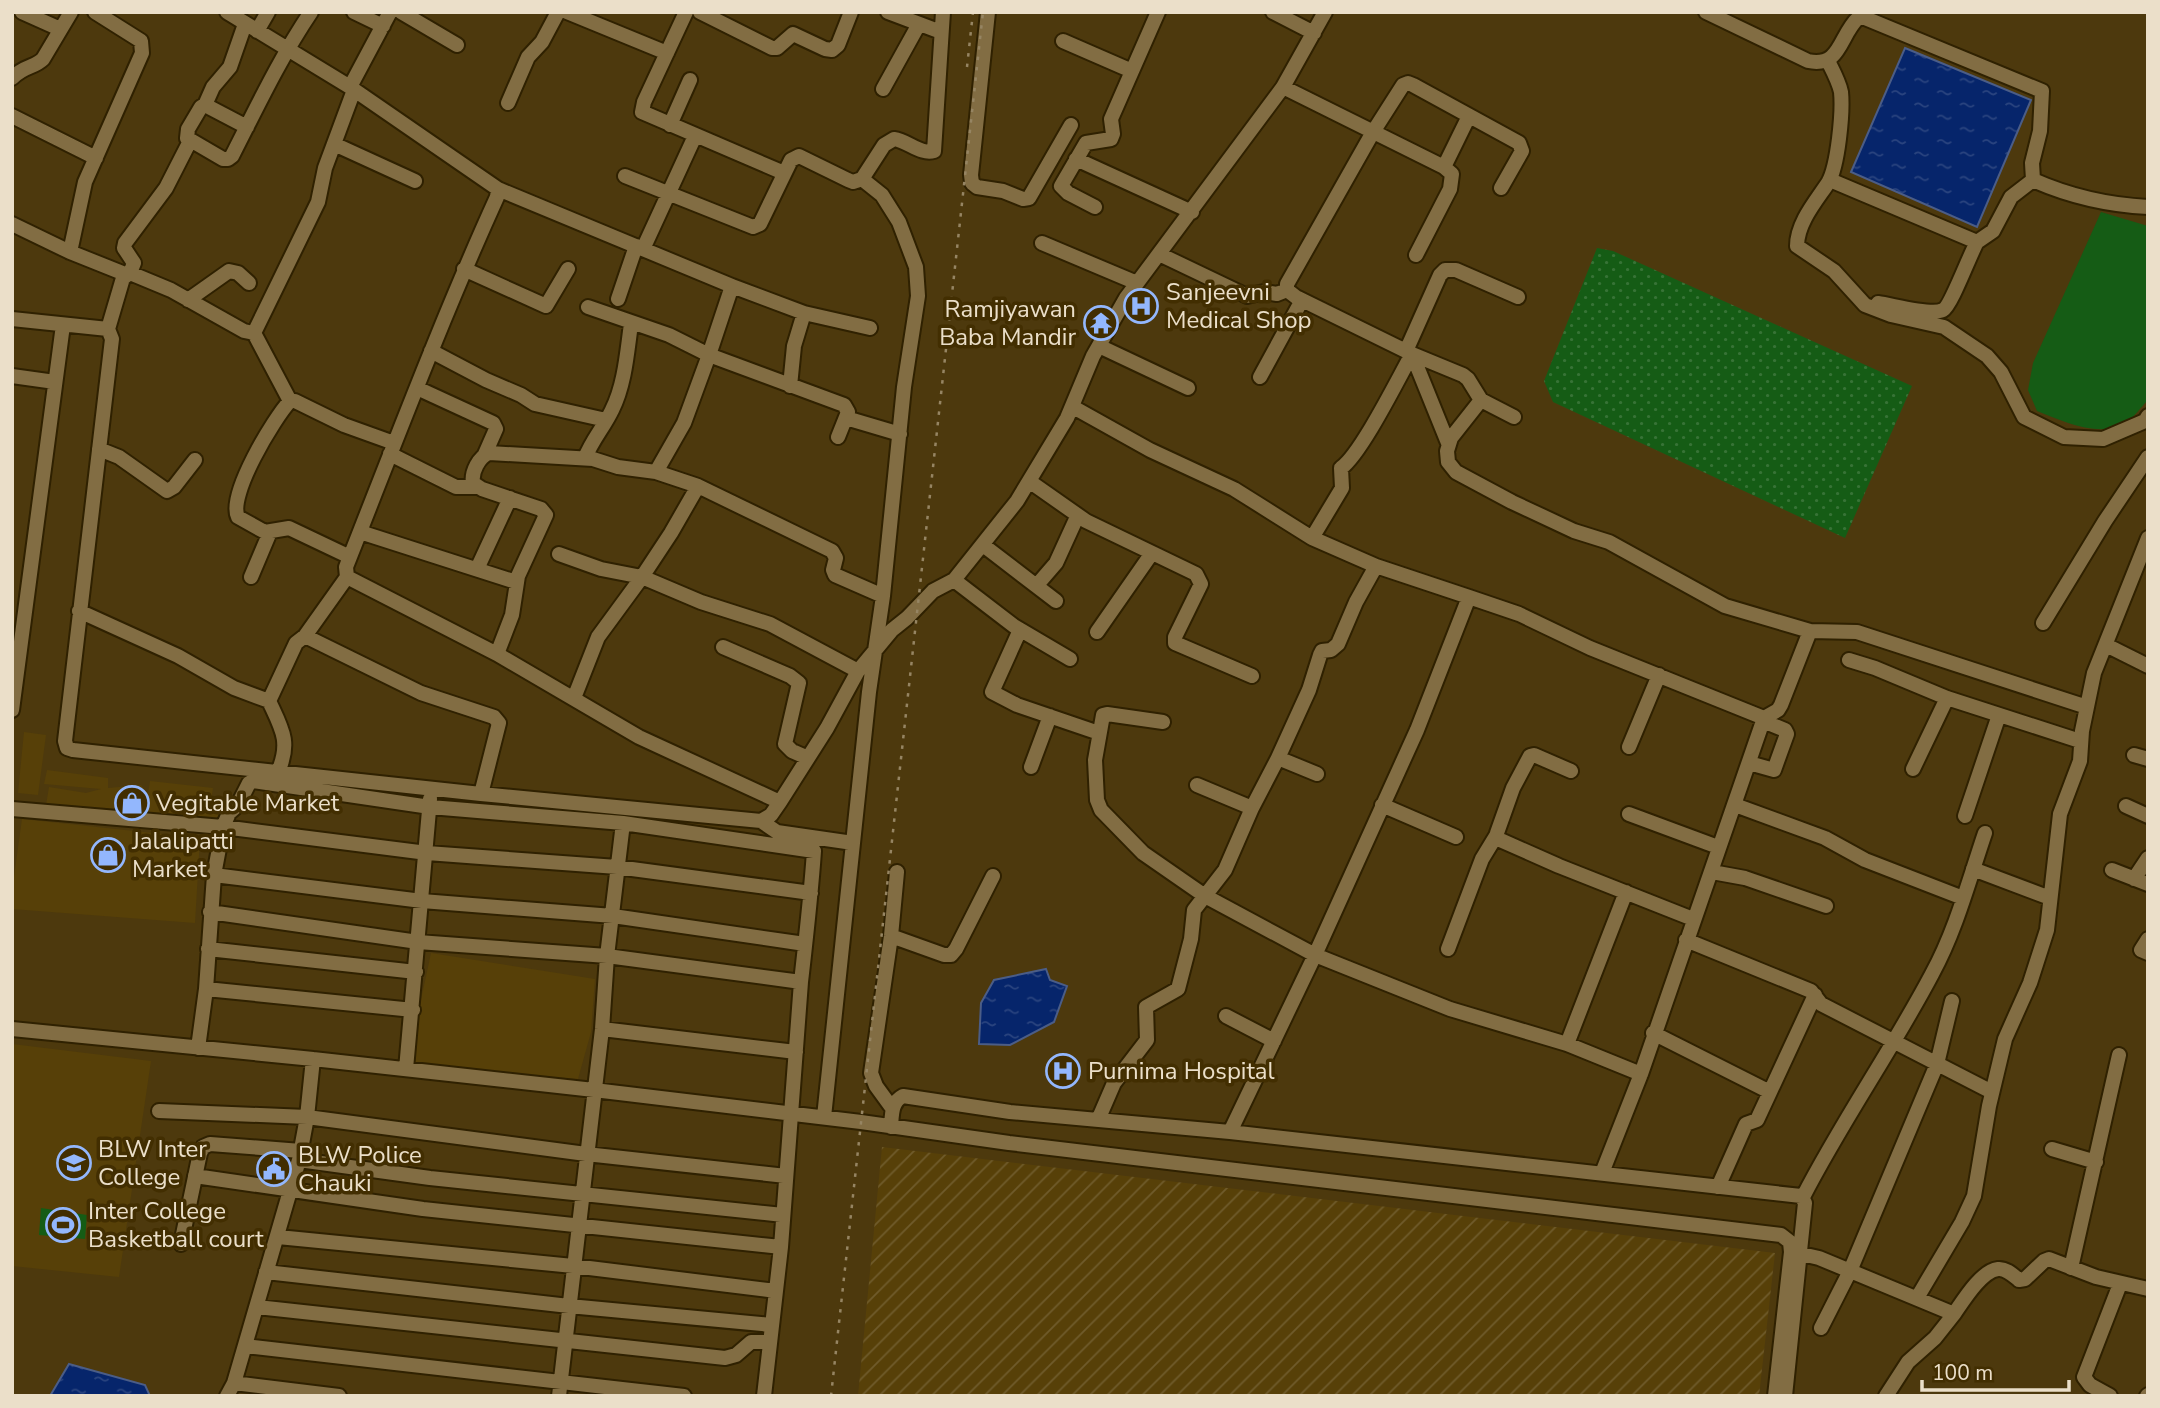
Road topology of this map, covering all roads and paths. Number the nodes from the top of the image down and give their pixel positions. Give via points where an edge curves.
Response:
1 (22, 12) edge
2 (71, 12) edge
3 (95, 12) edge
4 (268, 12) edge
5 (310, 12) edge
6 (354, 12) edge
7 (390, 12) edge
8 (401, 12) edge
9 (558, 12) edge
10 (567, 12) edge
11 (686, 12) edge
12 (700, 12) edge
13 (851, 12) edge
14 (888, 12) edge
15 (943, 12) edge
16 (988, 12) edge
17 (1158, 12) edge
18 (1273, 12) edge
19 (1325, 12) edge
20 (1706, 12) edge
21 (116, 18) edge
22 (241, 20) edge
23 (919, 24) junction
24 (383, 26) junction
25 (60, 29) junction
26 (941, 32) junction
27 (1314, 33) junction
28 (1063, 41) dead end
29 (457, 45) dead end
30 (286, 49) junction
31 (667, 54) junction
32 (1828, 61) junction
33 (1132, 71) junction
34 (12, 78) edge
35 (690, 80) dead end
36 (1283, 86) junction
37 (352, 89) junction
38 (883, 89) dead end
39 (508, 103) dead end
40 (205, 105) junction
41 (12, 116) edge
42 (1469, 116) junction
43 (670, 125) junction
44 (1071, 125) dead end
45 (247, 127) junction
46 (1373, 132) junction
47 (695, 136) junction
48 (190, 141) junction
49 (334, 144) junction
50 (96, 158) junction
51 (1076, 159) junction
52 (1444, 167) junction
53 (784, 173) junction
54 (625, 176) dead end
55 (862, 179) junction
56 (1830, 180) junction
57 (2033, 180) junction
58 (415, 181) dead end
59 (1502, 188) dead end
60 (498, 189) junction
61 (668, 191) junction
62 (1095, 206) dead end
63 (2148, 207) edge
64 (1192, 212) junction
65 (12, 224) edge
66 (1977, 242) junction
67 (1042, 243) dead end
68 (639, 248) junction
69 (70, 252) junction
70 (1159, 254) junction
71 (1416, 255) dead end
72 (464, 269) junction
73 (568, 269) dead end
74 (128, 274) junction
75 (249, 283) dead end
76 (1137, 283) junction
77 (732, 286) junction
78 (1287, 290) junction
79 (1518, 297) dead end
80 (618, 299) dead end
81 (188, 300) junction
82 (1302, 300) junction
83 (1860, 300) junction
84 (588, 307) dead end
85 (804, 313) junction
86 (12, 319) edge
87 (631, 324) junction
88 (63, 325) junction
89 (870, 328) dead end
90 (108, 330) junction
91 (254, 333) junction
92 (1099, 346) junction
93 (431, 351) junction
94 (1409, 353) junction
95 (709, 355) junction
96 (12, 376) edge
97 (1261, 377) dead end
98 (55, 382) junction
99 (790, 386) junction
100 (417, 388) junction
101 (1188, 388) dead end
102 (1481, 400) junction
103 (290, 401) junction
104 (1073, 407) junction
105 (2148, 416) edge
106 (1514, 417) dead end
107 (846, 418) junction
108 (606, 420) junction
109 (900, 434) junction
110 (838, 437) dead end
111 (1448, 443) junction
112 (99, 449) junction
113 (392, 449) junction
114 (485, 454) junction
115 (2148, 457) edge
116 (586, 458) junction
117 (195, 460) dead end
118 (656, 472) junction
119 (1029, 481) junction
120 (476, 486) junction
121 (698, 486) junction
122 (510, 498) junction
123 (1077, 516) junction
124 (360, 532) junction
125 (270, 533) junction
126 (1312, 538) junction
127 (2148, 538) edge
128 (983, 545) junction
129 (1152, 553) junction
130 (559, 554) dead end
131 (350, 557) junction
132 (1376, 566) junction
133 (477, 569) junction
134 (251, 577) dead end
135 (642, 577) junction
136 (347, 578) junction
137 (954, 580) junction
138 (516, 582) junction
139 (1037, 585) junction
140 (883, 596) junction
141 (1469, 597) junction
142 (1056, 601) dead end
143 (79, 611) junction
144 (2043, 623) dead end
145 (1020, 630) junction
146 (1810, 631) junction
147 (1097, 632) dead end
148 (305, 636) junction
149 (2106, 645) junction
150 (723, 647) dead end
151 (875, 652) junction
152 (497, 654) junction
153 (1070, 659) dead end
154 (1849, 660) dead end
155 (2148, 666) edge
156 (859, 671) junction
157 (1659, 675) junction
158 (1252, 676) dead end
159 (574, 698) junction
160 (1947, 698) junction
161 (269, 701) junction
162 (2087, 706) junction
163 (12, 710) edge
164 (1999, 715) junction
165 (1050, 716) junction
166 (1764, 720) junction
167 (1163, 722) dead end
168 (1099, 733) junction
169 (2080, 741) junction
170 (1629, 747) dead end
171 (808, 758) junction
172 (1278, 758) junction
173 (1749, 763) junction
174 (1031, 767) dead end
175 (1913, 769) dead end
176 (1571, 771) dead end
177 (278, 772) junction
178 (1317, 774) dead end
179 (1197, 785) dead end
180 (430, 788) junction
181 (481, 794) junction
182 (780, 802) junction
183 (1382, 805) junction
184 (1735, 805) junction
185 (2126, 806) dead end
186 (430, 807) junction
187 (1252, 808) junction
188 (12, 809) edge
189 (1629, 814) dead end
190 (1965, 816) dead end
191 (2148, 816) edge
192 (761, 821) junction
193 (623, 822) junction
194 (223, 827) junction
195 (1985, 833) dead end
196 (1496, 836) junction
197 (1456, 837) dead end
198 (853, 843) junction
199 (1718, 847) junction
200 (427, 853) junction
201 (2148, 858) edge
202 (617, 867) junction
203 (1973, 869) junction
204 (2112, 870) dead end
205 (898, 872) dead end
206 (1712, 872) junction
207 (214, 875) junction
208 (993, 876) dead end
209 (2141, 882) edge
210 (1626, 892) junction
211 (811, 893) junction
212 (1206, 896) junction
213 (1964, 898) junction
214 (2050, 898) junction
215 (422, 901) junction
216 (1826, 906) dead end
217 (210, 912) junction
218 (613, 916) junction
219 (1693, 919) junction
220 (891, 936) junction
221 (2148, 939) edge
222 (1686, 940) junction
223 (418, 942) junction
224 (805, 944) junction
225 (208, 949) junction
226 (1448, 949) dead end
227 (2148, 953) edge
228 (1315, 955) junction
229 (607, 956) junction
230 (416, 972) junction
231 (801, 982) junction
232 (206, 989) junction
233 (1815, 995) junction
234 (1952, 1001) dead end
235 (412, 1010) junction
236 (1226, 1016) dead end
237 (12, 1029) edge
238 (602, 1029) junction
239 (1653, 1033) junction
240 (1274, 1041) junction
241 (1893, 1042) junction
242 (1567, 1044) junction
243 (198, 1048) junction
244 (796, 1052) junction
245 (2119, 1055) dead end
246 (313, 1059) junction
247 (1937, 1064) junction
248 (406, 1069) junction
249 (1641, 1074) junction
250 (594, 1090) junction
251 (1770, 1092) junction
252 (1992, 1092) junction
253 (892, 1108) junction
254 (159, 1111) dead end
255 (792, 1114) junction
256 (307, 1117) junction
257 (824, 1117) junction
258 (1098, 1120) junction
259 (891, 1127) junction
260 (1230, 1132) junction
261 (2052, 1149) dead end
262 (586, 1154) junction
263 (300, 1156) junction
264 (2096, 1162) junction
265 (1602, 1173) junction
266 (195, 1176) junction
267 (786, 1176) junction
268 (1718, 1187) junction
269 (291, 1191) junction
270 (581, 1194) junction
271 (1803, 1197) junction
272 (783, 1214) junction
273 (578, 1225) junction
274 (278, 1237) junction
275 (181, 1244) dead end
276 (780, 1247) junction
277 (1796, 1253) junction
278 (573, 1266) junction
279 (2071, 1268) junction
280 (1850, 1271) junction
281 (266, 1272) junction
282 (2120, 1284) junction
283 (2148, 1289) edge
284 (776, 1291) junction
285 (1917, 1298) junction
286 (569, 1306) junction
287 (257, 1307) junction
288 (1954, 1314) junction
289 (771, 1325) junction
290 (1821, 1328) dead end
291 (565, 1341) junction
292 (769, 1342) junction
293 (245, 1346) junction
294 (230, 1389) edge
295 (560, 1389) edge
296 (339, 1396) edge
297 (684, 1396) edge
298 (764, 1396) edge
299 (1774, 1396) edge
300 (1785, 1396) edge
301 (1886, 1396) edge
302 (2110, 1396) edge

1 - 25 street
2 - 25 street
3 - 21 street
4 - 22 street
5 - 30 street
6 - 24 street
7 - 24 street
8 - 29 street
9 - 39 street via 528,57
10 - 31 street
11 - 31 street
12 - 13 street via 772,48 793,34 832,50
14 - 23 street
15 - 26 street
16 - 44 street via 972,183 1029,198
17 - 33 street
18 - 27 street
19 - 27 street
20 - 32 street via 1808,61
21 - 50 street via 143,46
22 - 30 street
22 - 40 street via 230,66
23 - 26 street
23 - 38 street
24 - 37 street
25 - 34 street via 43,59
26 - 55 street via 934,151 894,139 884,145
27 - 36 street
28 - 33 street
30 - 37 street
30 - 45 street
31 - 43 street via 642,107 646,114
32 - 56 street via 1841,89 1842,123
32 - 57 street via 1849,27 1865,18 2042,91
33 - 51 street via 1111,119 1111,139 1086,142
35 - 43 street
36 - 46 street
36 - 64 street
37 - 49 street
37 - 60 street
40 - 45 street
40 - 48 street via 186,133
41 - 50 street
42 - 46 street via 1408,83
42 - 52 street
42 - 59 street via 1522,146
43 - 47 street
45 - 48 street via 228,159
46 - 52 street
46 - 78 street
47 - 53 street
47 - 61 street
48 - 74 street via 166,188 125,243 134,263
49 - 58 street
49 - 91 street via 318,201
50 - 69 street via 82,193
51 - 62 street via 1061,186
51 - 64 street
52 - 71 street via 1452,174 1450,189
53 - 55 street via 799,156 853,182
53 - 61 street via 756,226
54 - 61 street
55 - 109 street via 882,195 894,213 916,267 918,296
56 - 66 street
56 - 83 street via 1814,202 1797,246 1833,271
57 - 63 street via 2114,205
57 - 66 street via 2011,197 1993,232
60 - 68 street
60 - 72 street
61 - 68 street
64 - 70 street
65 - 69 street
66 - 83 street via 1951,303 1944,309 1935,312
67 - 76 street
68 - 77 street
68 - 80 street
69 - 74 street
70 - 76 street
70 - 78 street via 1247,296
72 - 73 street via 546,306
72 - 93 street
74 - 81 street
74 - 90 street via 121,283
75 - 81 street via 229,271
76 - 92 street
77 - 85 street
77 - 95 street
78 - 82 street
79 - 94 street via 1456,270 1445,270
81 - 91 street
82 - 94 street
82 - 97 street
83 - 105 street via 1891,315 1944,327 1987,356 2001,372 2024,417 2064,437 2103,439
84 - 87 street
85 - 89 street
85 - 99 street via 794,345
86 - 88 street
87 - 95 street via 669,335
87 - 108 street via 625,368
88 - 90 street
88 - 98 street
90 - 112 street via 112,339
91 - 103 street
92 - 101 street
92 - 104 street
93 - 100 street
93 - 108 street via 535,404
94 - 102 street via 1468,379
94 - 111 street
94 - 126 street via 1360,445 1341,468 1342,488
95 - 99 street
95 - 118 street via 684,423
96 - 98 street
98 - 163 street
99 - 107 street via 844,405
100 - 113 street
100 - 114 street via 493,423 496,429
102 - 106 street
102 - 111 street
103 - 113 street
103 - 125 street via 252,459 236,506 238,517
104 - 119 street
104 - 126 street via 1234,489
107 - 109 street
107 - 110 street
108 - 116 street
109 - 140 street
111 - 146 street via 1451,468 1512,502 1609,542 1725,606
112 - 117 street via 115,454 167,491
112 - 143 street
113 - 120 street via 456,486
113 - 124 street
114 - 116 street
114 - 120 street via 472,478
115 - 144 street
116 - 118 street
118 - 121 street
119 - 123 street
119 - 128 street
120 - 122 street
121 - 135 street
121 - 140 street via 832,551 835,575
122 - 133 street
122 - 138 street via 546,515
123 - 129 street
123 - 139 street via 1055,563
124 - 131 street
124 - 133 street
125 - 131 street via 289,528
125 - 134 street
126 - 132 street
127 - 149 street
128 - 137 street
128 - 139 street
129 - 147 street
129 - 158 street via 1196,574 1201,584 1175,643
130 - 135 street
131 - 136 street
132 - 141 street
132 - 172 street via 1338,644 1322,651
133 - 138 street
135 - 156 street via 770,624
135 - 159 street via 598,637
136 - 148 street
136 - 152 street
137 - 145 street
137 - 151 street via 933,591
138 - 152 street via 512,615
139 - 142 street
140 - 151 street
141 - 157 street
141 - 183 street
143 - 161 street
143 - 177 street via 67,748
145 - 153 street
145 - 165 street via 992,692
146 - 162 street via 1857,632
146 - 166 street via 1781,705
148 - 161 street via 296,643
148 - 181 street via 421,693 498,720
149 - 155 street
149 - 162 street
150 - 171 street via 799,683 785,744
151 - 156 street
151 - 198 street
152 - 159 street
154 - 160 street
156 - 171 street
157 - 166 street
157 - 170 street
159 - 182 street via 639,737
160 - 164 street
160 - 175 street
161 - 177 street via 286,740
162 - 169 street
164 - 169 street
164 - 190 street
165 - 168 street
165 - 174 street
166 - 173 street
166 - 173 street via 1787,734 1774,769
167 - 168 street via 1107,714 1101,719
168 - 212 street via 1095,767 1101,810 1143,853
169 - 214 street via 2080,761 2060,814
171 - 182 street
172 - 178 street
172 - 187 street
173 - 184 street
176 - 196 street via 1530,756
177 - 180 street
179 - 187 street
180 - 181 street
180 - 186 street
181 - 192 street
182 - 192 street
183 - 197 street
183 - 228 street
184 - 199 street
184 - 213 street
185 - 191 street
186 - 193 street
186 - 194 street via 253,781
186 - 200 street
187 - 212 street via 1225,870
188 - 194 street
189 - 199 street
192 - 198 street via 777,832
193 - 202 street
193 - 211 street via 814,851
194 - 200 street
194 - 207 street
195 - 203 street
196 - 210 street
196 - 226 street via 1482,859
198 - 257 street
199 - 206 street
200 - 202 street
200 - 215 street
201 - 209 street
202 - 211 street
202 - 218 street
203 - 213 street
203 - 214 street
204 - 209 street
205 - 220 street
206 - 216 street via 1745,878
206 - 219 street
207 - 215 street
207 - 217 street
208 - 220 street via 951,955
210 - 219 street
210 - 242 street
211 - 224 street
212 - 228 street
212 - 258 street via 1194,910 1178,989 1146,1007 1147,1040 1114,1083
213 - 241 street via 1933,973
214 - 252 street via 2047,930 2005,1039
215 - 218 street
215 - 223 street
217 - 223 street
217 - 225 street
218 - 224 street
218 - 229 street
219 - 222 street
220 - 253 street via 871,1073
221 - 227 street via 2141,950
222 - 233 street
222 - 239 street
223 - 229 street
223 - 230 street
224 - 231 street
225 - 230 street
225 - 232 street
228 - 240 street
228 - 242 street via 1474,1017
229 - 231 street
229 - 238 street
230 - 235 street
231 - 244 street
232 - 235 street
232 - 243 street
233 - 241 street via 1821,1004
233 - 251 street
234 - 247 street
235 - 248 street
236 - 240 street
237 - 243 street
238 - 244 street
238 - 250 street
239 - 249 street
239 - 251 street
240 - 260 street
241 - 247 street
241 - 271 street
242 - 249 street
243 - 246 street
244 - 255 street
245 - 264 street
246 - 248 street
246 - 256 street
247 - 252 street
247 - 280 street
248 - 250 street
249 - 265 street
250 - 255 street
250 - 262 street
251 - 268 street via 1757,1121 1746,1124
252 - 285 street via 1974,1196
253 - 258 street via 903,1096
253 - 259 street
254 - 256 street
255 - 257 street
255 - 267 street
256 - 262 street
256 - 263 street
257 - 259 street
258 - 260 street
259 - 277 street via 1781,1235
260 - 265 street
261 - 264 street
262 - 267 street
262 - 270 street
263 - 266 street via 210,1144 200,1153
263 - 269 street
263 - 270 street via 430,1178
264 - 279 street
265 - 268 street
266 - 269 street
266 - 275 street
267 - 272 street
268 - 271 street
269 - 273 street
269 - 274 street
270 - 272 street
270 - 273 street
271 - 277 street
272 - 276 street
273 - 276 street
273 - 278 street
274 - 278 street
274 - 281 street
276 - 284 street
277 - 280 street
277 - 299 street
277 - 300 street
278 - 284 street
278 - 286 street
279 - 282 street
279 - 288 street via 2049,1259 2025,1279 1999,1269 1990,1272 1972,1287
280 - 285 street
280 - 290 street
281 - 286 street
281 - 287 street
282 - 283 street
282 - 302 street via 2084,1377
284 - 289 street
285 - 288 street
286 - 289 street
286 - 291 street
287 - 291 street
287 - 293 street
288 - 301 street via 1908,1362
289 - 292 street
291 - 292 street via 725,1358 751,1342
291 - 295 street
292 - 298 street
293 - 294 street
293 - 295 street
294 - 296 street
295 - 297 street

